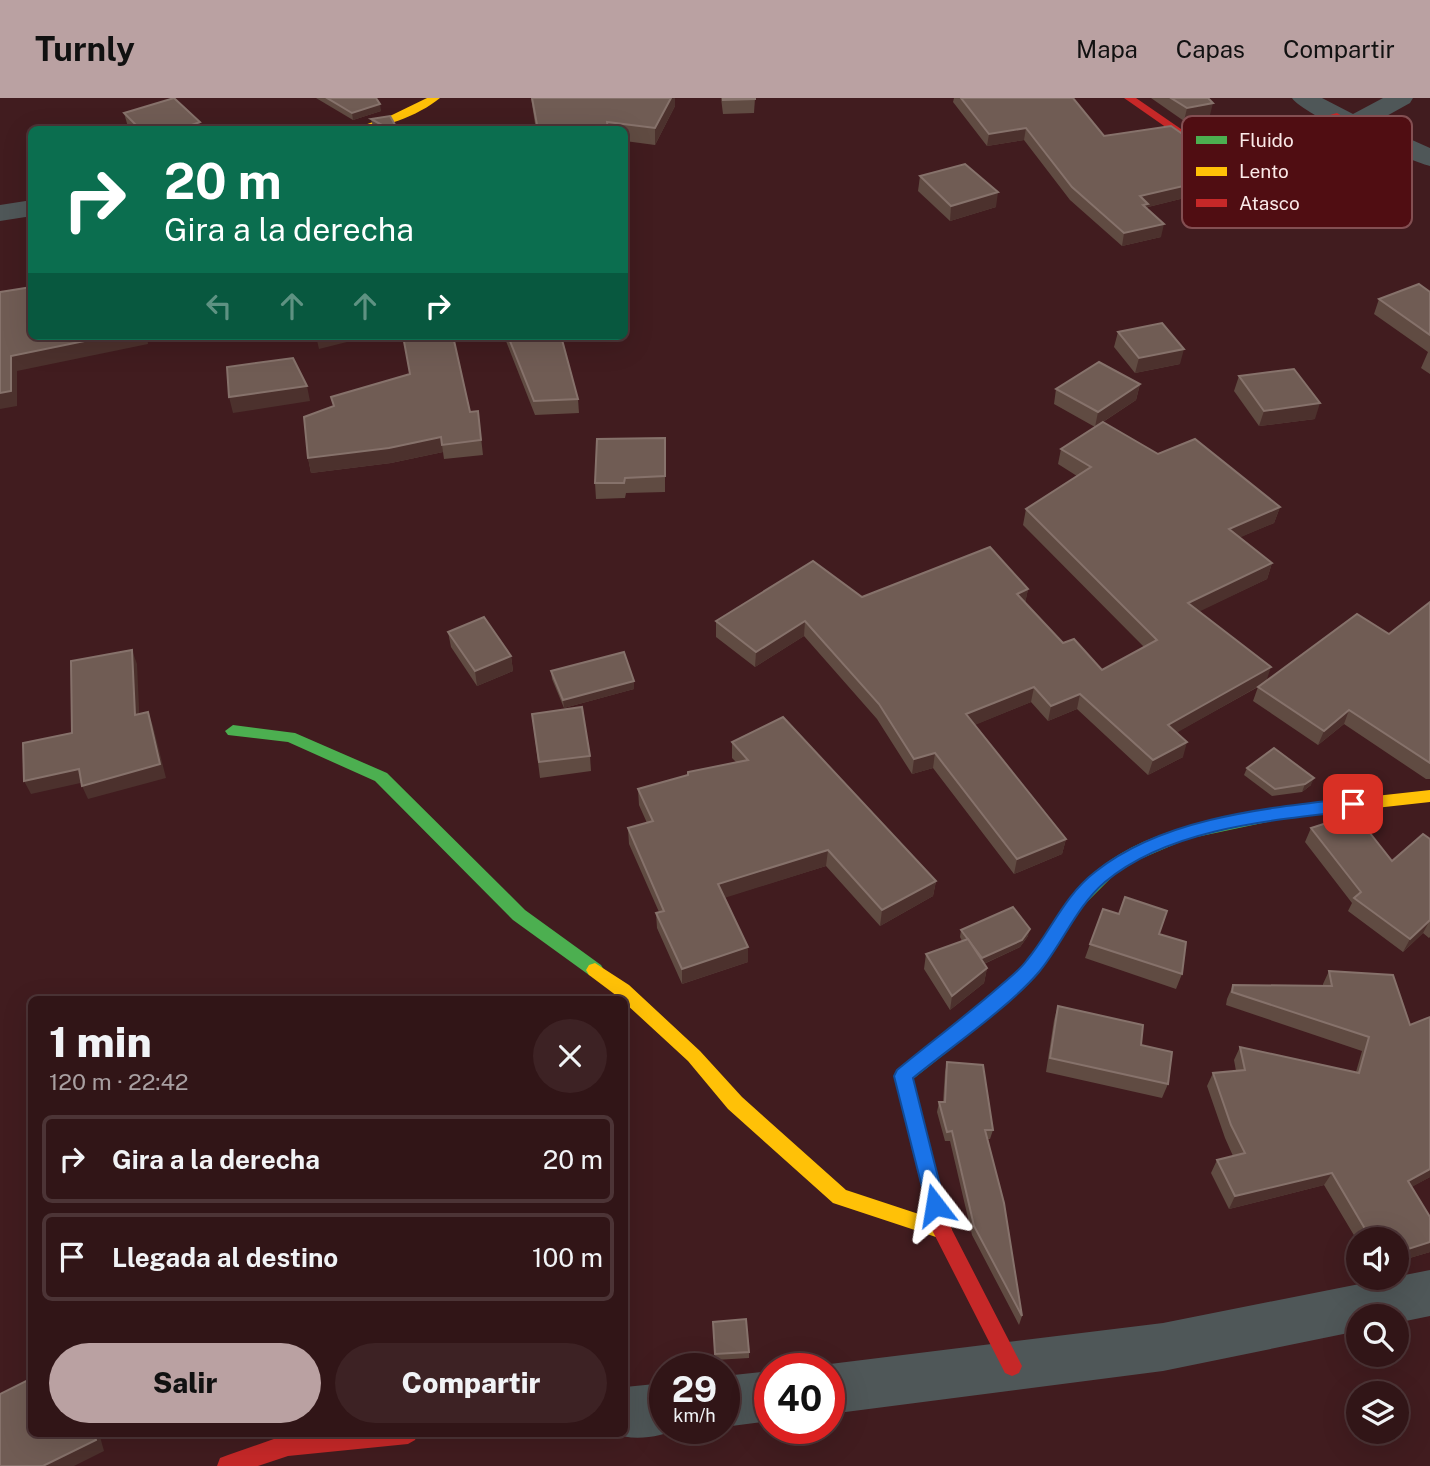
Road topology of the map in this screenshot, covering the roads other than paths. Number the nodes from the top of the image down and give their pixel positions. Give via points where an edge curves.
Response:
1 (435, 98) edge
2 (1129, 98) edge
3 (1304, 98) edge
4 (1401, 98) edge
5 (1338, 116) edge
6 (1355, 116) edge
7 (368, 126) edge
8 (1182, 134) edge
9 (1412, 150) edge
10 (1430, 158) edge
11 (28, 209) edge
12 (0, 213) edge
13 (233, 731) dead end
14 (1430, 796) edge
15 (942, 1230) junction
16 (1430, 1293) edge
17 (1012, 1366) junction
18 (845, 1387) edge
19 (649, 1411) edge
20 (628, 1413) edge
21 (368, 1437) edge
22 (228, 1466) edge

1 - 7 street
2 - 8 street
3 - 5 street
4 - 6 street
9 - 10 street
11 - 12 street
13 - 15 street via 290,737 381,777 519,915 623,990 694,1056 734,1103 840,1197
14 - 15 street via 1275,814 1204,828 1144,850 1101,876 1077,900 1033,967 903,1076
15 - 17 street
16 - 17 street via 1163,1347
17 - 18 street
19 - 20 street
21 - 22 street via 288,1445

